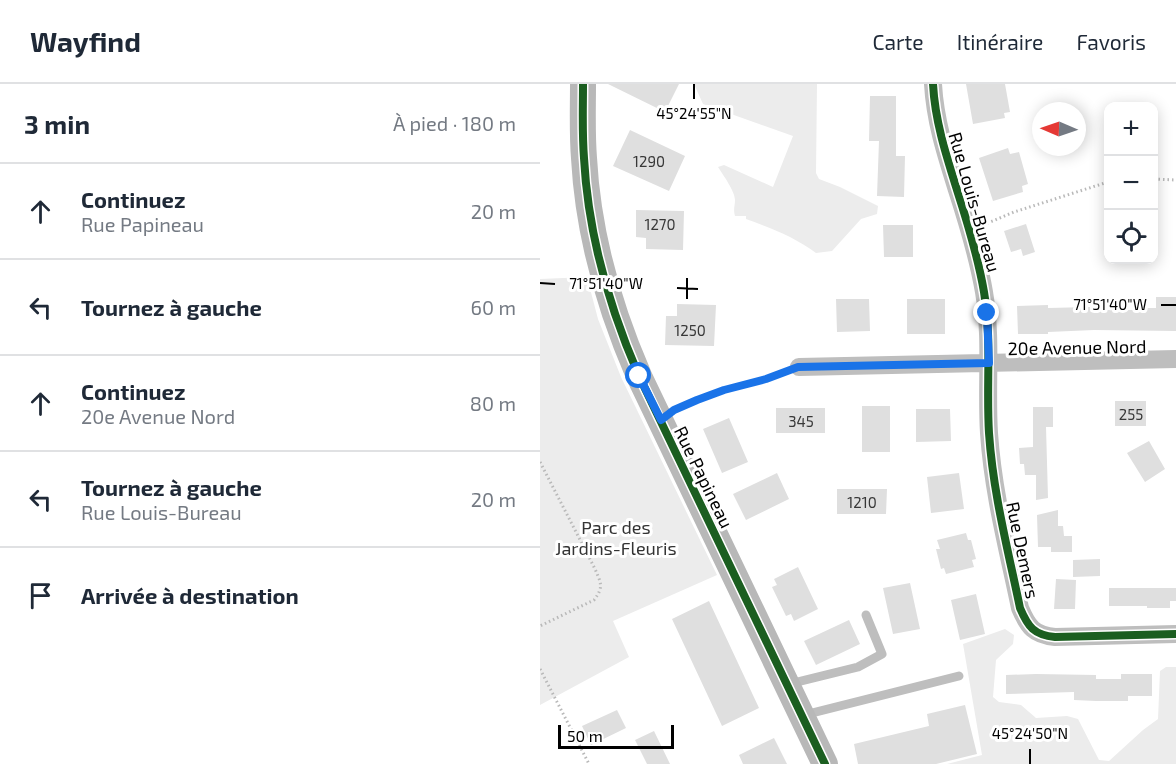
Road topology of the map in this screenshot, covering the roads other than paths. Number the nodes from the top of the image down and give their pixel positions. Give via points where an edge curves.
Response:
1 (583, 84) edge
2 (933, 84) edge
3 (1176, 359) edge
4 (989, 363) junction
5 (798, 367) road end
6 (866, 615) dead end
7 (1176, 634) edge
8 (959, 676) dead end
9 (787, 685) junction
10 (801, 715) junction
11 (825, 764) edge

1 - 9 street, Rue Papineau via 588,202 603,276 628,351
2 - 4 street, Rue Louis-Bureau via 940,136 978,262 987,313
3 - 4 street, 20e Avenue Nord
4 - 5 street, 20e Avenue Nord
4 - 7 street, Rue Demers via 993,473 1020,609 1026,621 1042,636
6 - 9 lane via 882,654 858,667
8 - 10 lane
9 - 10 street, Rue Papineau
10 - 11 street, Rue Papineau

